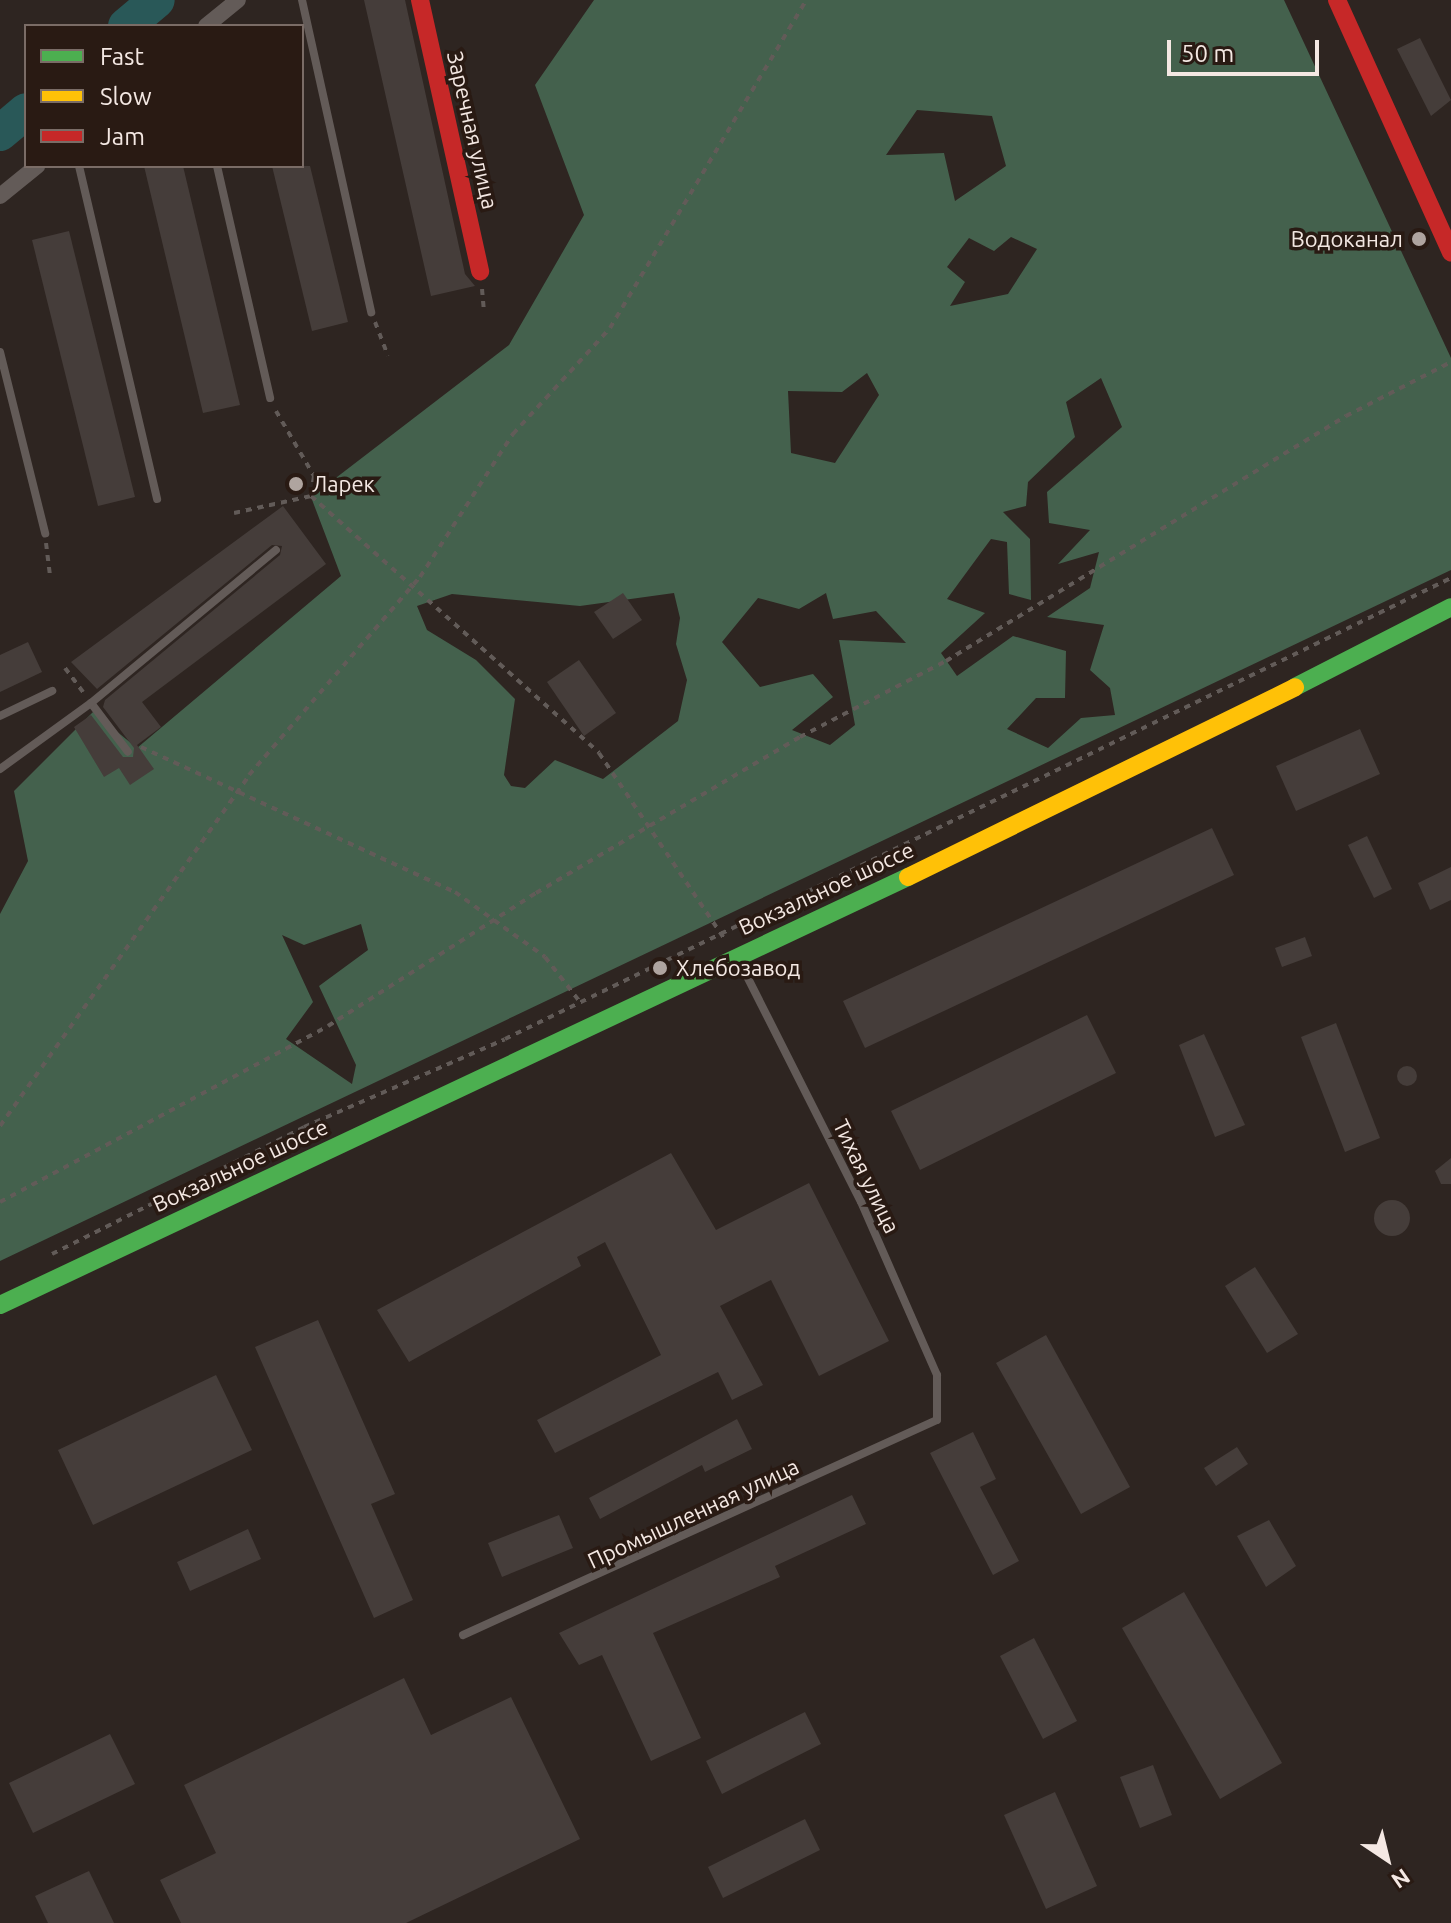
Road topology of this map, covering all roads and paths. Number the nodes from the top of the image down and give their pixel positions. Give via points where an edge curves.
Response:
1 (238, 0) edge
2 (302, 0) edge
3 (420, 0) edge
4 (806, 0) edge
5 (1337, 0) edge
6 (208, 24) edge
7 (35, 168) edge
8 (79, 168) edge
9 (217, 168) edge
10 (0, 196) edge
11 (1451, 253) edge
12 (480, 271) dead end
13 (371, 312) joint
14 (0, 352) edge
15 (388, 356) dead end
16 (1451, 362) edge
17 (270, 398) joint
18 (311, 496) junction
19 (157, 499) dead end
20 (234, 513) dead end
21 (45, 533) joint
22 (276, 550) dead end
23 (50, 578) dead end
24 (1451, 578) edge
25 (412, 586) junction
26 (1451, 607) edge
27 (65, 668) dead end
28 (52, 691) dead end
29 (91, 703) junction
30 (0, 716) edge
31 (128, 752) joint
32 (0, 769) edge
33 (237, 791) junction
34 (649, 826) junction
35 (494, 920) junction
36 (722, 933) junction
37 (737, 956) junction
38 (580, 1002) junction
39 (0, 1126) edge
40 (0, 1202) edge
41 (41, 1259) dead end
42 (0, 1305) edge
43 (937, 1420) joint
44 (463, 1635) dead end

1 - 6 street
2 - 13 lane
3 - 12 main road, Заречная улица
4 - 25 path via 610,328 513,434
5 - 11 main road
7 - 10 street
8 - 19 lane
9 - 17 lane
13 - 15 path
14 - 21 lane
16 - 34 path via 1346,416 946,661
17 - 18 path via 314,476
18 - 20 path
18 - 25 path
21 - 23 path
22 - 29 lane
24 - 36 path
25 - 33 path
25 - 34 path via 599,753
26 - 37 main road, Вокзальное шоссе via 1153,761
27 - 29 path
28 - 30 lane
29 - 31 lane
29 - 32 lane
31 - 33 path via 146,746
33 - 35 path via 455,892
33 - 39 path
34 - 35 path
34 - 36 path
35 - 38 path via 545,957
35 - 40 path via 328,1026
36 - 37 path
36 - 38 path
37 - 42 main road, Вокзальное шоссе
37 - 43 lane, Тихая улица via 861,1202 937,1375
38 - 41 path via 304,1127
43 - 44 lane, Промышленная улица

